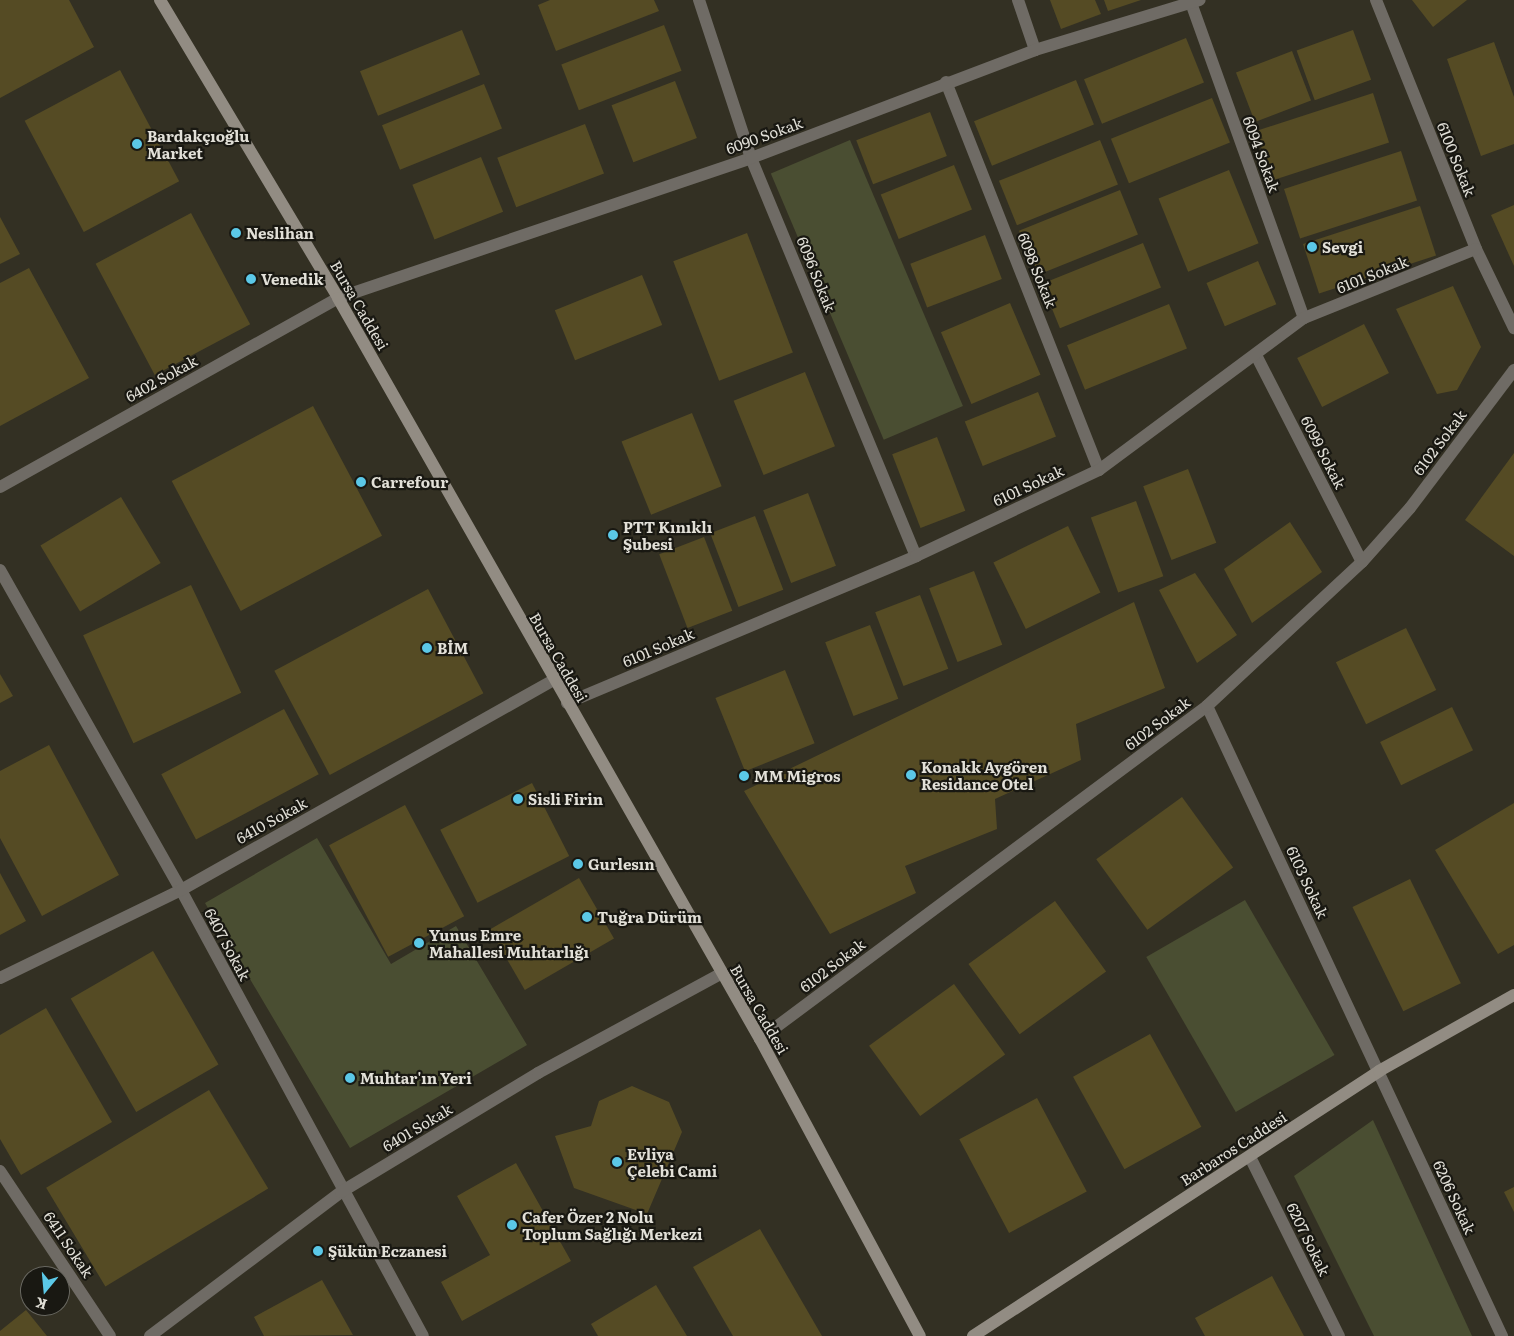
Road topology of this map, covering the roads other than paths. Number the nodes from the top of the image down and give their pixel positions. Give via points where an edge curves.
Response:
1 (160, 0) edge
2 (698, 0) edge
3 (1018, 0) edge
4 (1376, 0) edge
5 (1194, 1) edge
6 (1035, 50) junction
7 (946, 82) junction
8 (751, 158) junction
9 (1476, 249) junction
10 (338, 298) junction
11 (1304, 318) junction
12 (1514, 328) edge
13 (1257, 357) junction
14 (1514, 370) edge
15 (1099, 470) junction
16 (0, 487) edge
17 (916, 556) junction
18 (1362, 562) junction
19 (0, 570) edge
20 (552, 680) junction
21 (567, 703) junction
22 (1207, 706) junction
23 (181, 890) junction
24 (720, 974) junction
25 (0, 978) edge
26 (1514, 995) edge
27 (760, 1039) junction
28 (1379, 1071) junction
29 (1250, 1157) junction
30 (0, 1171) edge
31 (341, 1192) junction
32 (110, 1336) edge
33 (150, 1336) edge
34 (422, 1336) edge
35 (920, 1336) edge
36 (973, 1336) edge
37 (1339, 1336) edge
38 (1502, 1336) edge

1 - 10 main road, Bursa Caddesi
2 - 8 street, 6096 Sokak
3 - 6 street
4 - 9 street, 6100 Sokak
5 - 6 street, 6090 Sokak
5 - 11 street, 6094 Sokak
6 - 7 street, 6090 Sokak
7 - 8 street, 6090 Sokak
7 - 15 street, 6098 Sokak
8 - 10 street, 6090 Sokak
8 - 17 street, 6096 Sokak
9 - 11 street, 6101 Sokak
9 - 12 street, 6100 Sokak
10 - 16 street, 6402 Sokak
10 - 20 main road, Bursa Caddesi
11 - 13 street, 6101 Sokak
13 - 15 street, 6101 Sokak
13 - 18 street, 6099 Sokak
14 - 18 street, 6102 Sokak via 1410,508
15 - 17 street, 6101 Sokak
17 - 21 street, 6101 Sokak
18 - 22 street, 6102 Sokak
19 - 23 street, 6407 Sokak
20 - 21 main road, Bursa Caddesi
20 - 23 street, 6410 Sokak
21 - 24 main road, Bursa Caddesi
22 - 27 street, 6102 Sokak
22 - 28 street, 6103 Sokak
23 - 25 street, 6410 Sokak
23 - 31 street, 6407 Sokak
24 - 27 main road, Bursa Caddesi
24 - 31 street, 6401 Sokak via 538,1073
26 - 28 main road, Barbaros Caddesi
27 - 35 main road, Bursa Caddesi
28 - 29 main road, Barbaros Caddesi
28 - 38 street, 6206 Sokak
29 - 36 main road, Barbaros Caddesi
29 - 37 street, 6207 Sokak
30 - 32 street, 6411 Sokak
31 - 33 street, 6401 Sokak
31 - 34 street, 6407 Sokak

